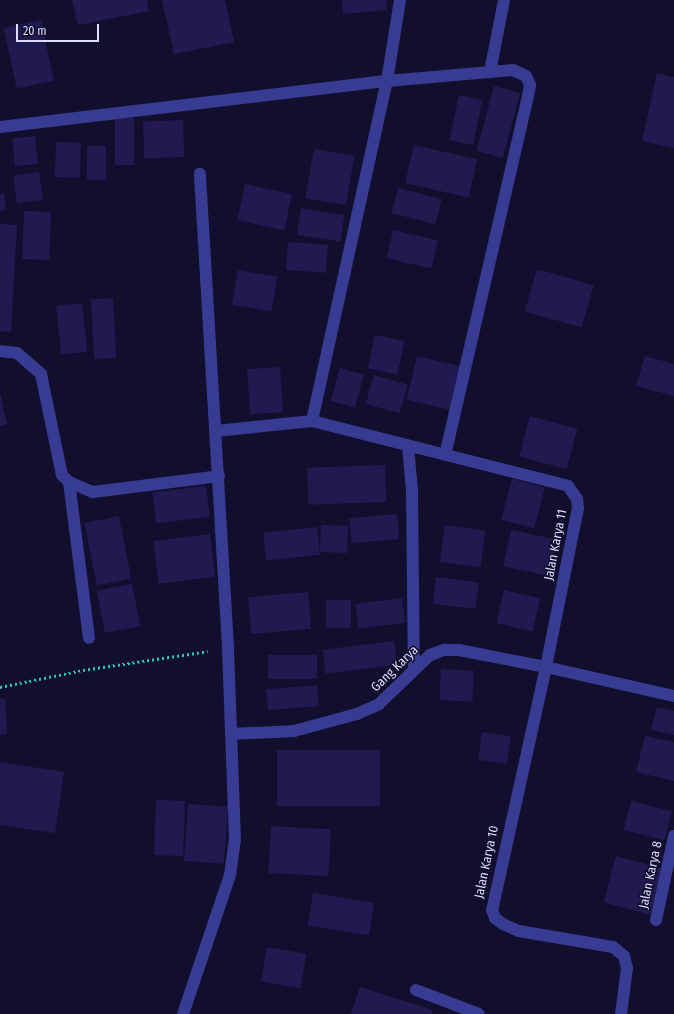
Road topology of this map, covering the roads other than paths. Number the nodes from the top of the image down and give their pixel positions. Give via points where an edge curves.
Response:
1 (400, 0) edge
2 (504, 0) edge
3 (490, 72) junction
4 (387, 81) junction
5 (0, 127) edge
6 (200, 174) dead end
7 (0, 351) edge
8 (312, 421) junction
9 (216, 431) junction
10 (408, 447) junction
11 (445, 455) junction
12 (219, 476) junction
13 (69, 482) junction
14 (89, 638) dead end
15 (546, 667) junction
16 (414, 670) junction
17 (674, 696) edge
18 (231, 734) junction
19 (674, 836) edge
20 (656, 920) dead end
21 (416, 990) dead end
22 (183, 1014) edge
23 (479, 1014) edge
24 (621, 1014) edge

1 - 4 street
2 - 3 street
3 - 4 street
3 - 11 street via 520,72 526,76 529,91
4 - 5 street
4 - 8 street
6 - 9 street
7 - 13 street via 17,353 41,374 62,475
8 - 9 street
8 - 10 street, Jalan Karya 11
9 - 12 street
10 - 11 street, Jalan Karya 11
10 - 16 street via 412,490
11 - 15 street, Jalan Karya 11 via 568,486 577,499 578,508
12 - 13 street via 93,492
12 - 18 street
13 - 14 street
15 - 16 street, Gang Karya via 451,650 430,654
15 - 17 street, Gang Karya
15 - 24 street, Jalan Karya 10 via 492,910 495,918 519,931 613,947 624,956 627,968
16 - 18 street, Gang Karya via 379,704 357,714 294,731
18 - 22 street via 235,840 230,875
19 - 20 street, Jalan Karya 8
21 - 23 street

